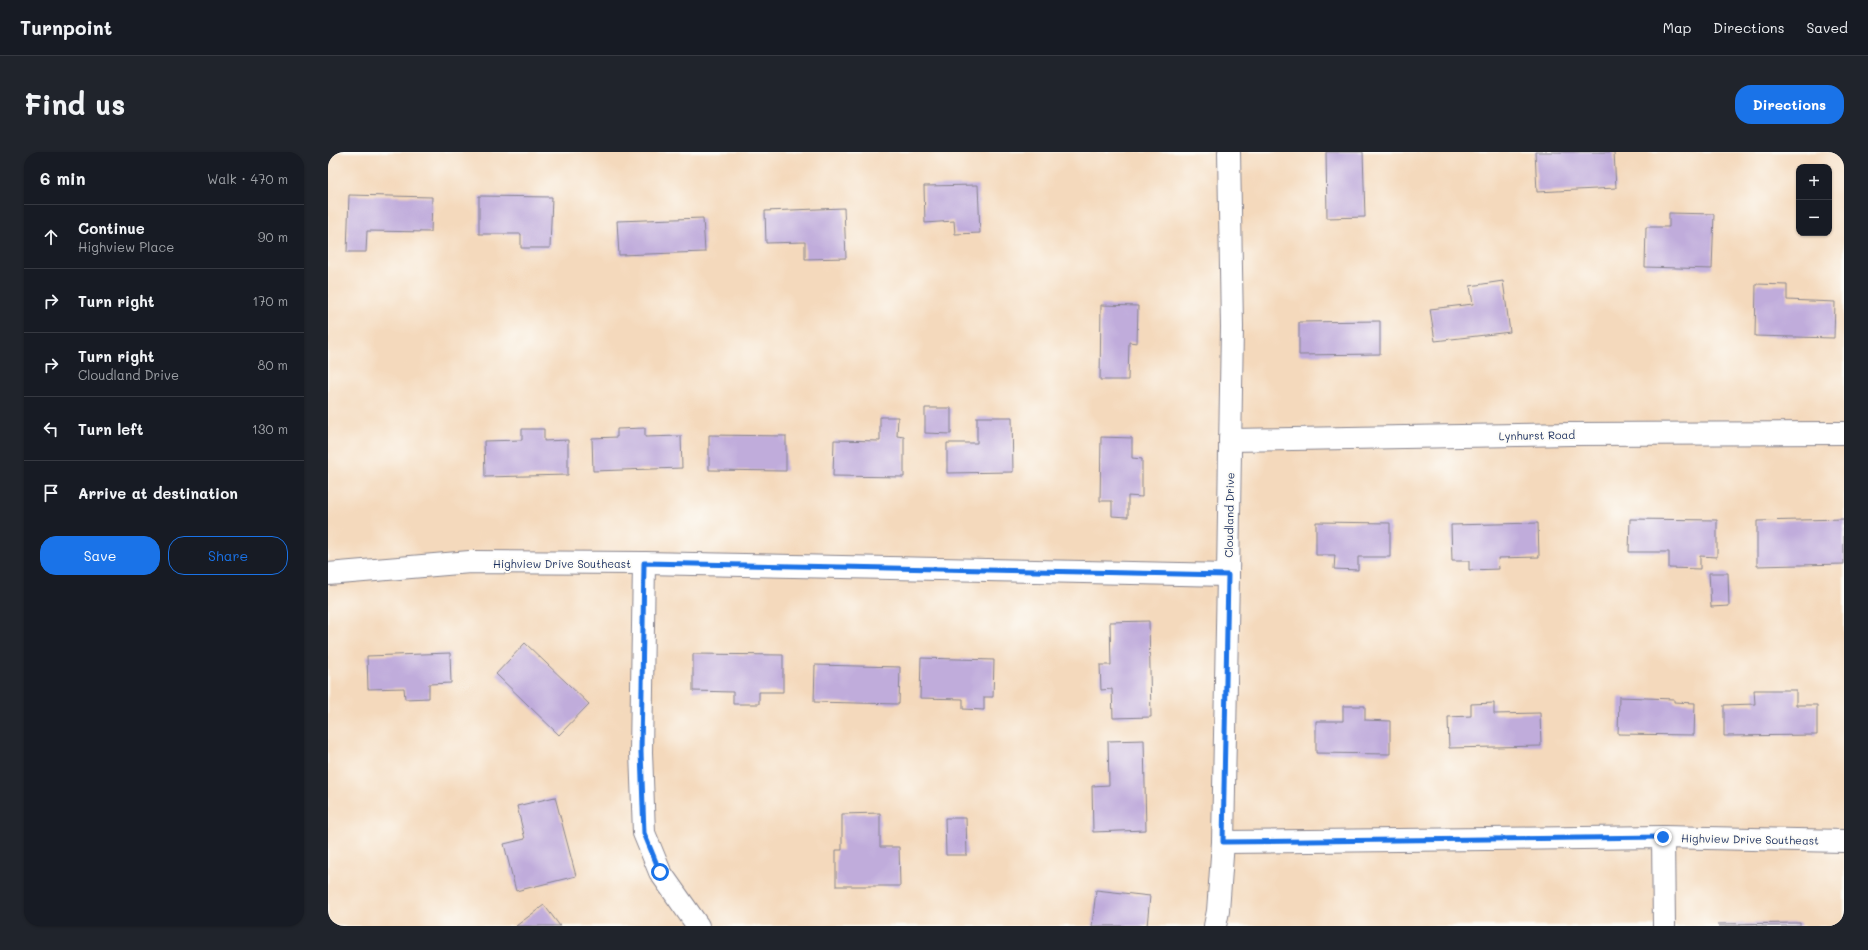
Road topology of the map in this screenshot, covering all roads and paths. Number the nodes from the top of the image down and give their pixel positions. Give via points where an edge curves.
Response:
1 (1229, 152) edge
2 (1844, 433) edge
3 (1230, 440) junction
4 (644, 563) junction
5 (328, 574) edge
6 (1228, 575) junction
7 (1663, 837) junction
8 (1844, 841) edge
9 (1223, 842) junction
10 (698, 926) edge
11 (1215, 926) edge
12 (1664, 926) edge

1 - 3 street, Cloudland Drive via 1232,327
2 - 3 street, Lynhurst Road via 1579,434
3 - 6 street, Cloudland Drive
4 - 5 street, Highview Drive Southeast via 470,562
4 - 6 street, Highview Drive Southeast
4 - 10 street via 641,752 644,833 660,872
6 - 9 street, Cloudland Drive
7 - 8 street, Highview Drive Southeast
7 - 9 street, Highview Drive Southeast
7 - 12 street
9 - 11 street, Cloudland Drive

